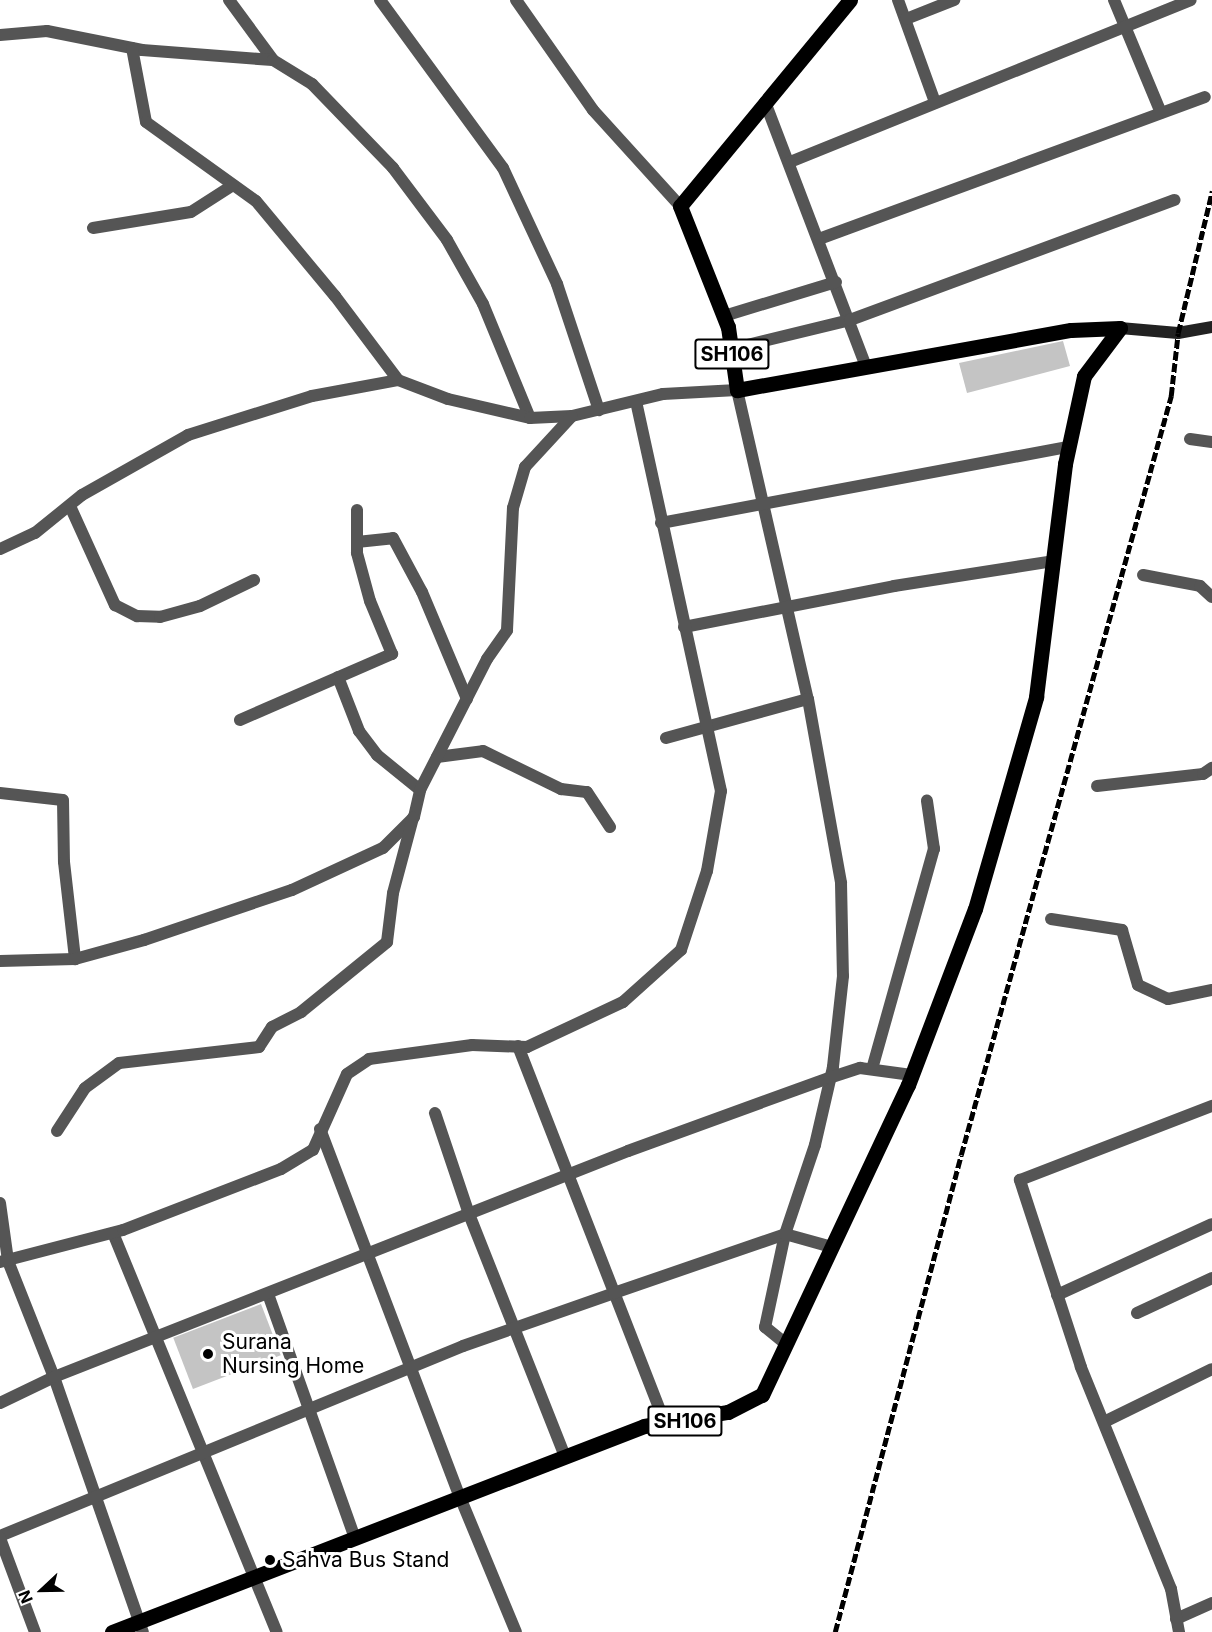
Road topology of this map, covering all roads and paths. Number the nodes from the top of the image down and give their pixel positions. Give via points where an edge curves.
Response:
1 (228, 0) edge
2 (380, 0) edge
3 (516, 0) edge
4 (850, 0) edge
5 (898, 0) edge
6 (954, 0) edge
7 (1114, 0) edge
8 (1190, 0) edge
9 (906, 19) junction
10 (1125, 26) junction
11 (0, 35) edge
12 (132, 48) junction
13 (273, 60) junction
14 (1206, 97) dead end
15 (765, 102) junction
16 (935, 102) junction
17 (1161, 113) junction
18 (790, 162) junction
19 (233, 185) junction
20 (1174, 200) dead end
21 (680, 206) junction
22 (93, 228) dead end
23 (819, 238) junction
24 (836, 282) junction
25 (724, 316) junction
26 (850, 320) junction
27 (1212, 327) edge
28 (1120, 328) junction
29 (731, 349) junction
30 (866, 367) junction
31 (398, 380) junction
32 (737, 390) junction
33 (636, 401) junction
34 (599, 410) junction
35 (572, 416) junction
36 (530, 418) junction
37 (1190, 439) dead end
38 (1212, 442) edge
39 (1068, 447) junction
40 (764, 502) junction
41 (70, 506) junction
42 (357, 510) dead end
43 (661, 523) junction
44 (357, 542) junction
45 (0, 549) edge
46 (1053, 561) junction
47 (1143, 575) dead end
48 (254, 580) dead end
49 (1212, 597) edge
50 (788, 606) junction
51 (684, 627) junction
52 (338, 677) junction
53 (467, 699) junction
54 (808, 699) junction
55 (240, 720) dead end
56 (709, 723) junction
57 (666, 738) dead end
58 (438, 757) junction
59 (1212, 768) edge
60 (1097, 786) dead end
61 (420, 790) junction
62 (0, 793) edge
63 (927, 801) dead end
64 (414, 817) junction
65 (610, 827) dead end
66 (1051, 919) dead end
67 (75, 959) junction
68 (0, 961) edge
69 (1212, 990) edge
70 (518, 1046) junction
71 (872, 1069) junction
72 (912, 1075) junction
73 (829, 1078) junction
74 (1212, 1106) edge
75 (435, 1113) dead end
76 (320, 1129) junction
77 (57, 1131) dead end
78 (568, 1175) junction
79 (0, 1203) edge
80 (469, 1214) junction
81 (1212, 1224) edge
82 (113, 1233) junction
83 (785, 1234) junction
84 (832, 1247) junction
85 (368, 1254) junction
86 (4, 1261) edge
87 (1212, 1278) edge
88 (614, 1293) junction
89 (268, 1294) junction
90 (1057, 1296) junction
91 (1137, 1313) dead end
92 (513, 1329) junction
93 (155, 1338) junction
94 (786, 1344) junction
95 (411, 1367) junction
96 (1212, 1369) edge
97 (54, 1377) junction
98 (0, 1403) edge
99 (311, 1408) junction
100 (1104, 1422) junction
101 (665, 1423) junction
102 (203, 1452) junction
103 (565, 1456) junction
104 (95, 1496) junction
105 (460, 1497) junction
106 (0, 1537) edge
107 (355, 1538) junction
108 (256, 1576) junction
109 (1212, 1603) edge
110 (1178, 1626) edge
111 (141, 1627) edge
112 (35, 1632) edge
113 (112, 1632) edge
114 (276, 1632) edge
115 (516, 1632) edge

1 - 13 street
2 - 34 street via 503,168 557,284
3 - 21 street via 593,110
4 - 15 main road
5 - 9 street
6 - 9 street
7 - 10 street
8 - 10 street
9 - 16 street
10 - 16 street
10 - 17 street
11 - 12 street via 47,31
12 - 13 street
12 - 19 street via 146,122
13 - 36 street via 312,84 393,168 447,240 483,304
14 - 17 street
15 - 18 street
15 - 21 main road
16 - 18 street
17 - 23 street
18 - 23 street
19 - 22 street via 191,212
19 - 31 street via 256,201
20 - 26 street
21 - 25 main road, SH106
23 - 24 street
24 - 25 street
24 - 26 street
25 - 29 main road, SH106
26 - 29 street
26 - 30 street
27 - 28 main road via 1178,333
28 - 30 main road, SH106 via 1071,330
28 - 39 main road, SH106 via 1084,376
29 - 32 main road, SH106
30 - 32 main road, SH106
31 - 36 street via 448,399
31 - 41 street via 312,396 188,435 82,495
32 - 33 street via 663,394
32 - 40 street
33 - 34 street
33 - 43 street
34 - 35 street
35 - 36 street
35 - 53 street via 525,467 513,508 507,630
37 - 38 street
39 - 40 street
39 - 46 main road, SH106
40 - 43 street
40 - 50 street
41 - 45 street via 35,533
41 - 48 street via 115,604 137,616 160,617 200,606
42 - 44 street
43 - 51 street
44 - 52 street via 370,601 392,654
44 - 53 street via 393,538 422,592
46 - 50 street
46 - 72 main road, SH106 via 1036,697 975,909
47 - 49 street via 1200,586
50 - 51 street
50 - 54 street
51 - 56 street
52 - 55 street
52 - 61 street via 359,731 377,755
53 - 58 street
54 - 56 street via 738,720
54 - 73 street via 841,883 843,976
56 - 57 street
56 - 70 street via 721,791 707,871 681,950 623,1002 537,1043
58 - 61 street
58 - 65 street via 483,751 561,789 587,792
59 - 60 street via 1203,774
61 - 64 street
62 - 67 street via 63,800 64,862
63 - 71 street via 934,849
64 - 67 street via 383,848 292,890
64 - 77 street via 393,894 387,942 301,1012 272,1027 259,1047 119,1063 85,1088
66 - 69 street via 1122,930 1138,985 1168,999
67 - 68 street
70 - 76 street via 472,1045 369,1059 346,1074
70 - 78 street
71 - 72 street
71 - 73 street via 860,1068
72 - 84 main road, SH106
73 - 78 street
73 - 83 street via 815,1145
74 - 90 street via 1020,1180
75 - 80 street
76 - 82 street via 313,1150 281,1169
76 - 85 street
78 - 80 street
78 - 88 street
79 - 86 street
80 - 85 street
80 - 92 street
81 - 90 street
82 - 86 street
82 - 93 street
83 - 84 street
83 - 88 street
83 - 94 street via 765,1327
84 - 94 main road, SH106
85 - 89 street
85 - 95 street
86 - 97 street
87 - 91 street
88 - 92 street
88 - 101 street
89 - 93 street
89 - 99 street
90 - 100 street
92 - 95 street
92 - 103 street
93 - 97 street
93 - 102 street
94 - 101 main road, SH106 via 762,1395 728,1413
95 - 99 street
95 - 105 street
96 - 100 street
97 - 98 street
97 - 104 street
99 - 102 street
99 - 107 street
100 - 110 street via 1171,1589
101 - 103 main road, SH106 via 644,1426
102 - 104 street
102 - 108 street
103 - 105 main road, SH106
104 - 106 street
104 - 111 street
105 - 107 main road, SH106
105 - 115 street
106 - 112 street
107 - 108 main road, SH106
108 - 111 main road, SH106
108 - 114 street
109 - 110 street
111 - 113 main road, SH106

